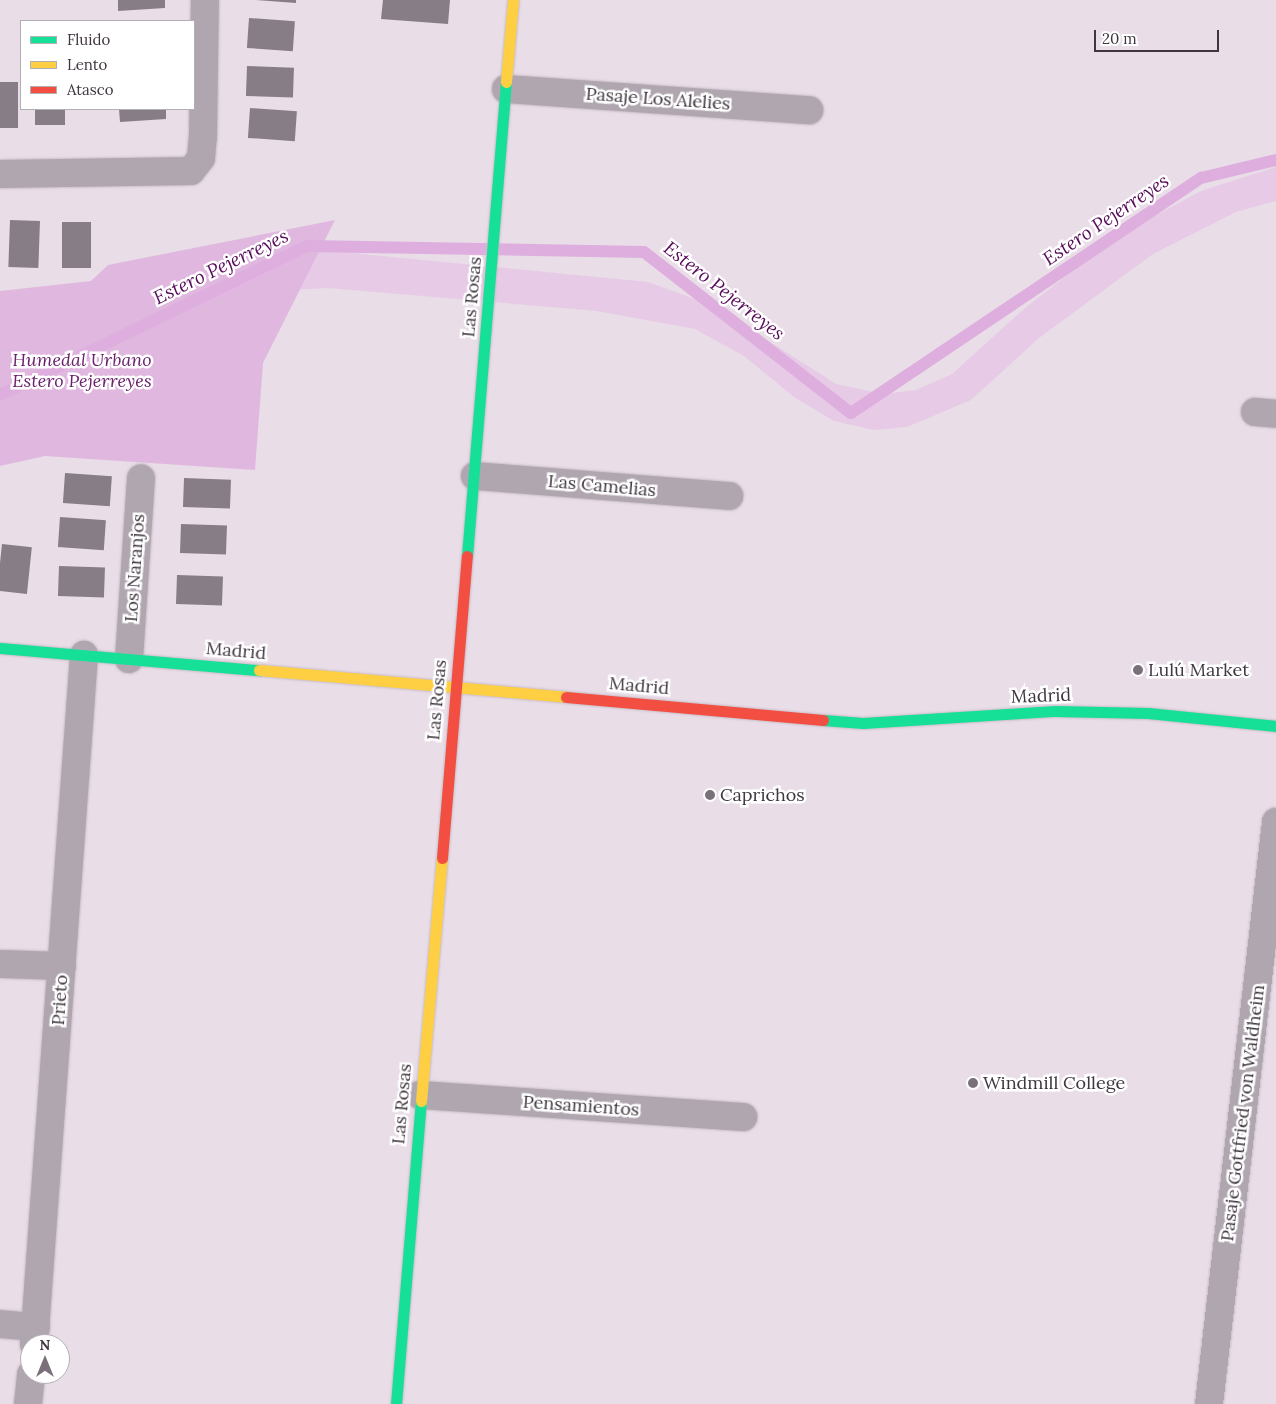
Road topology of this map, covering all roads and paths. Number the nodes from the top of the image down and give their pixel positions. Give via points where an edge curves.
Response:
1 (205, 0) edge
2 (513, 0) edge
3 (506, 89) junction
4 (809, 110) dead end
5 (0, 174) edge
6 (475, 476) junction
7 (141, 478) dead end
8 (729, 496) dead end
9 (0, 648) edge
10 (84, 655) junction
11 (129, 659) junction
12 (456, 688) junction
13 (1276, 726) edge
14 (1276, 822) edge
15 (0, 964) edge
16 (62, 966) junction
17 (420, 1095) junction
18 (743, 1117) dead end
19 (0, 1324) edge
20 (32, 1334) edge
21 (35, 1334) edge
22 (30, 1384) edge
23 (28, 1404) edge
24 (396, 1404) edge
25 (1209, 1404) edge

1 - 5 street via 203,137 201,158 190,171
2 - 3 street, Las Rosas
3 - 4 street, Pasaje Los Alelies
3 - 6 street, Las Rosas
6 - 8 street, Las Camelias
6 - 12 street, Las Rosas
7 - 11 street, Los Naranjos
9 - 10 street, Madrid
10 - 11 street, Madrid
10 - 16 street, Prieto
11 - 12 street, Madrid
12 - 13 street, Madrid via 862,723 1056,711 1148,713
12 - 17 street, Las Rosas
14 - 25 street, Pasaje Gottfried von Waldheim
15 - 16 street
16 - 21 street, Prieto
17 - 18 street, Pensamientos
17 - 24 street, Las Rosas
19 - 20 street
22 - 23 street

